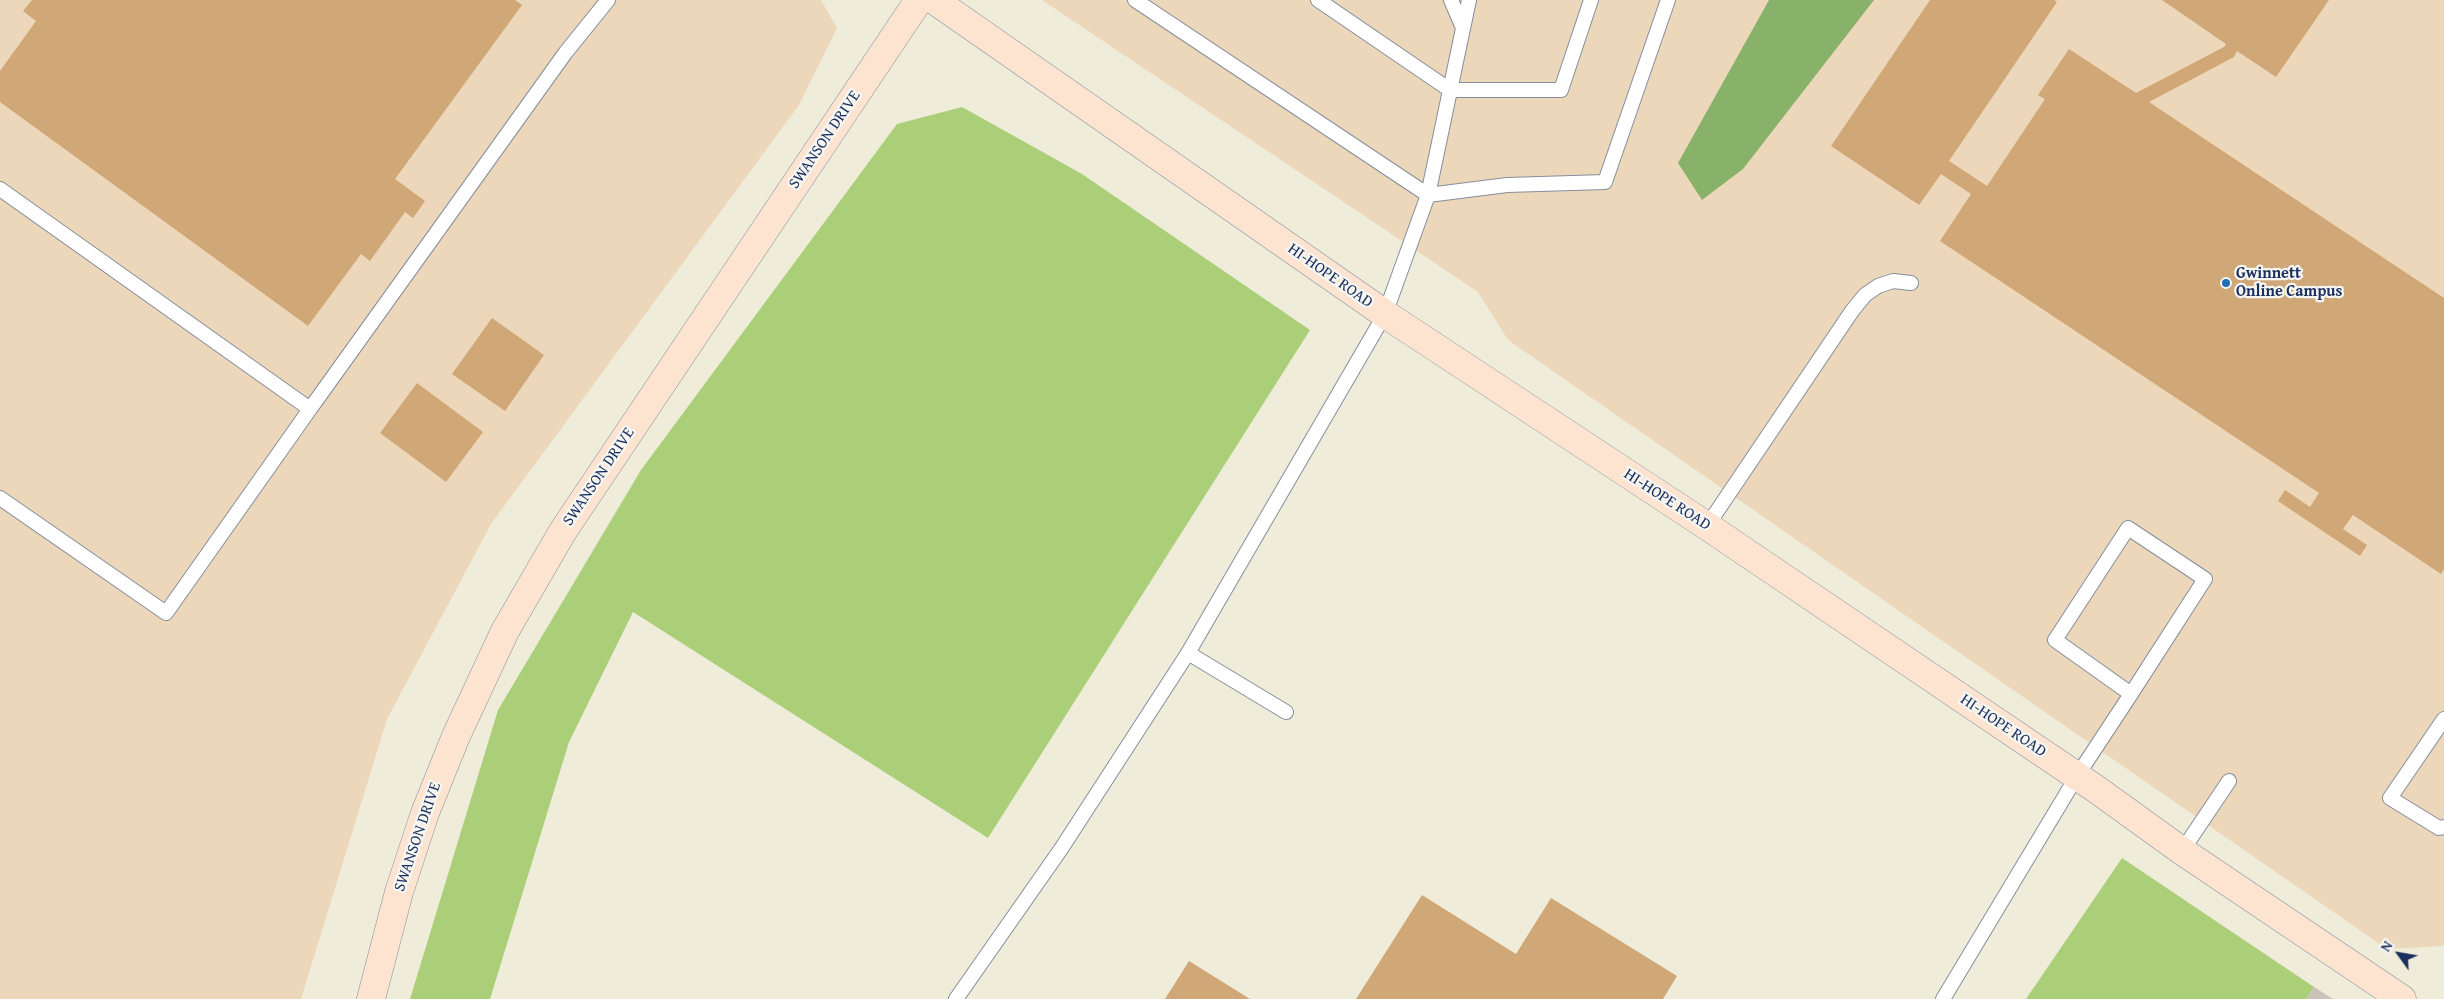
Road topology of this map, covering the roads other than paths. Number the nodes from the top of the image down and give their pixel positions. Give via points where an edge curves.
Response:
1 (608, 0) edge
2 (919, 0) edge
3 (934, 0) edge
4 (1134, 0) edge
5 (1318, 0) edge
6 (1452, 0) edge
7 (1469, 0) edge
8 (1591, 0) edge
9 (1668, 0) edge
10 (1463, 28) junction
11 (1450, 90) junction
12 (0, 189) edge
13 (1428, 195) junction
14 (1912, 283) dead end
15 (1384, 314) junction
16 (310, 409) junction
17 (0, 498) edge
18 (1707, 526) junction
19 (1188, 653) junction
20 (2131, 694) junction
21 (1286, 712) dead end
22 (2444, 718) edge
23 (2077, 776) junction
24 (2228, 781) dead end
25 (2444, 827) edge
26 (2182, 851) junction
27 (371, 999) edge
28 (956, 999) edge
29 (1943, 999) edge
30 (2402, 999) edge

1 - 16 lane via 566,52
2 - 27 street, SWANSON DRIVE via 563,531 505,631 456,736 425,813 398,892
3 - 15 street, HI-HOPE ROAD
4 - 13 lane
5 - 11 lane
6 - 10 lane
7 - 10 lane
8 - 11 lane via 1561,90
9 - 13 lane via 1605,182 1507,185
10 - 11 lane
11 - 13 lane
12 - 16 lane
13 - 15 lane
14 - 18 lane via 1893,281 1865,295
15 - 18 street, HI-HOPE ROAD
15 - 19 lane
16 - 17 lane via 166,613
18 - 23 street, HI-HOPE ROAD
19 - 21 lane
19 - 28 lane via 1061,849
20 - 20 lane via 2206,578 2128,528 2055,640
20 - 23 lane
22 - 25 lane via 2390,798 2439,828
23 - 26 street, HI-HOPE ROAD
23 - 29 lane
24 - 26 lane
26 - 30 street, HI-HOPE ROAD

